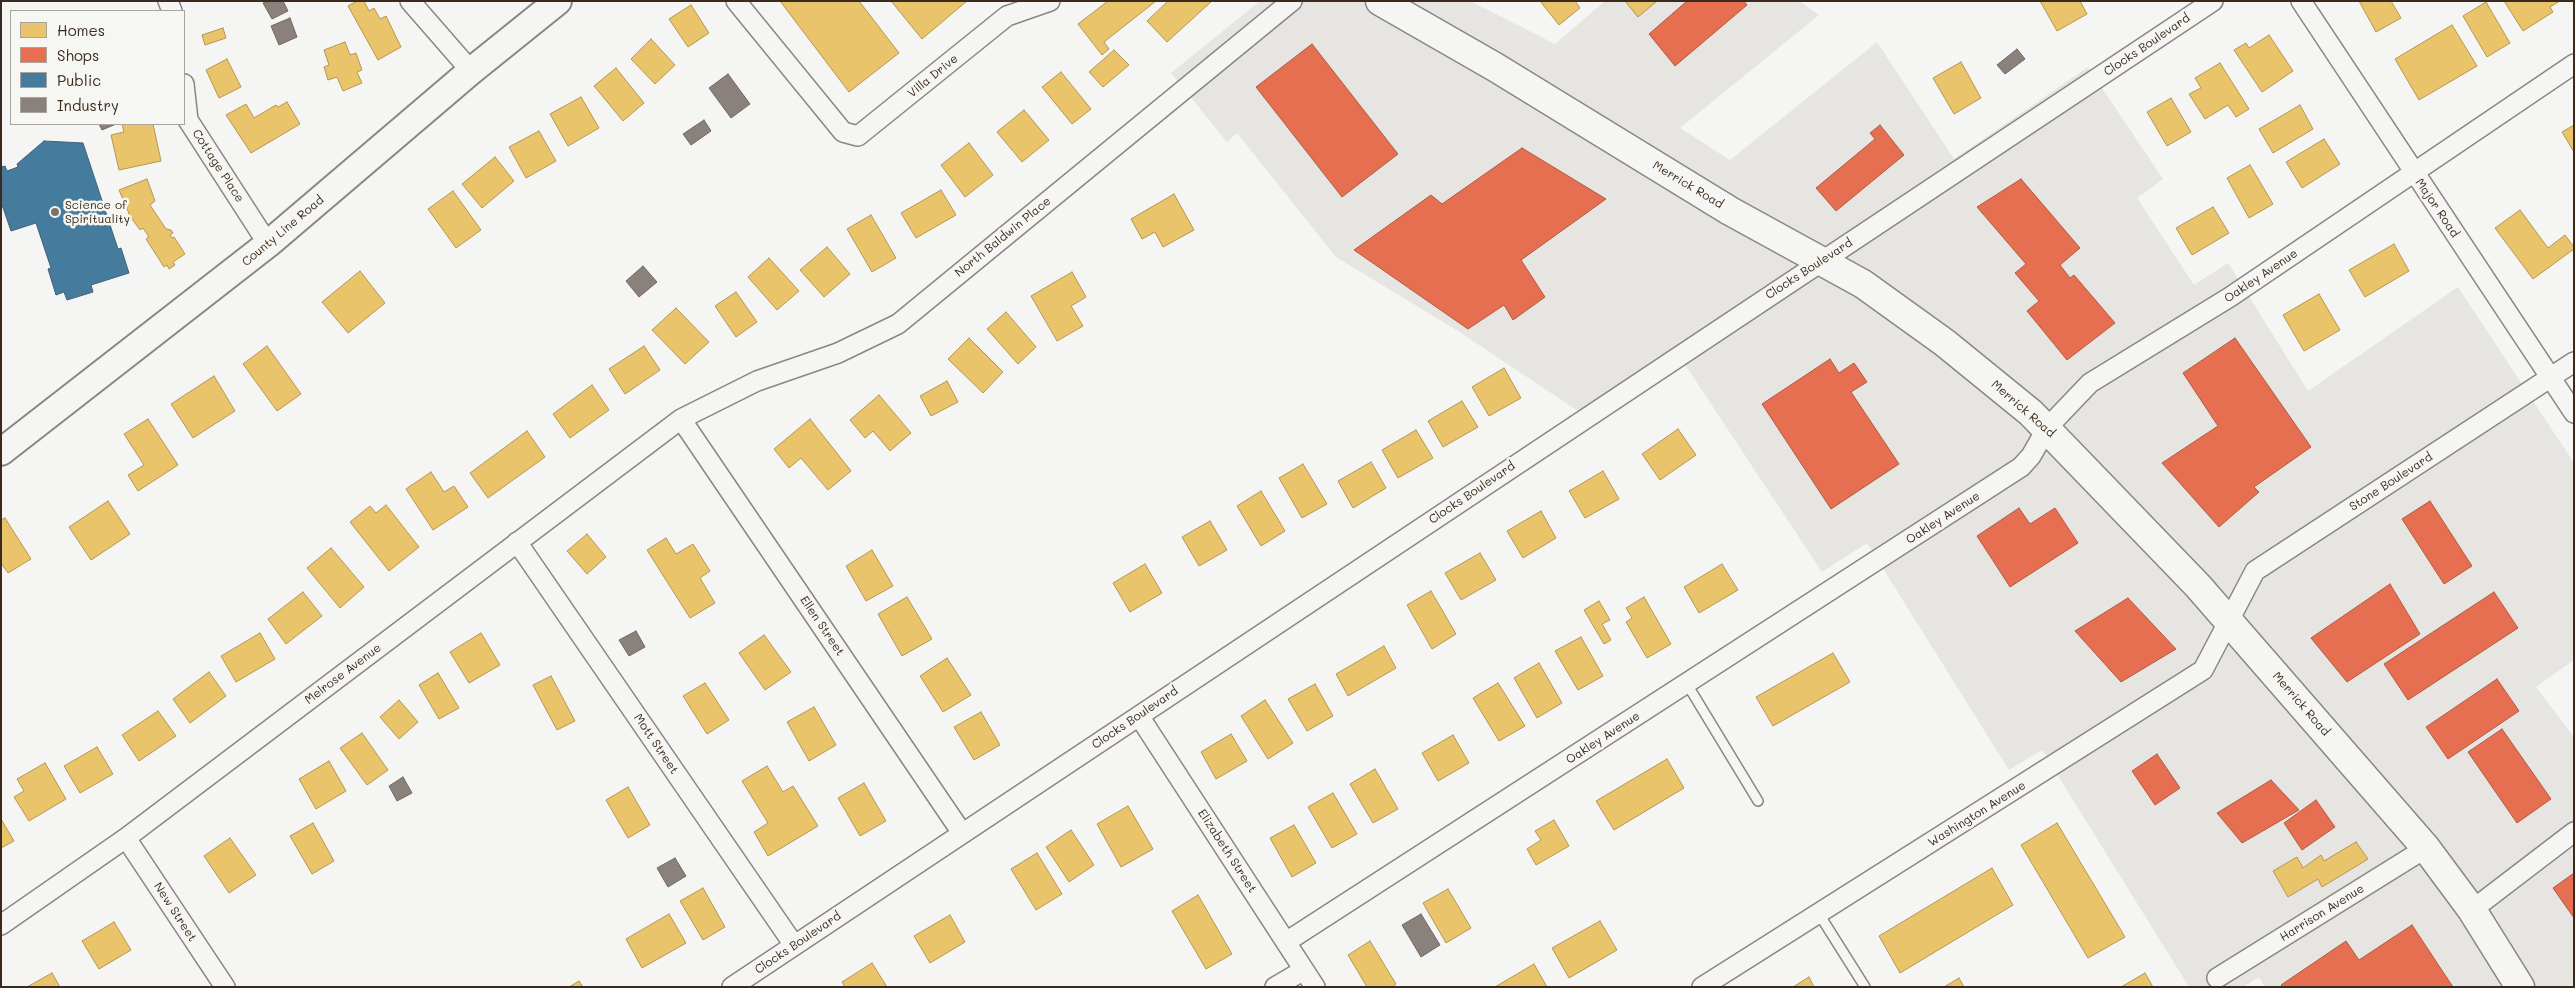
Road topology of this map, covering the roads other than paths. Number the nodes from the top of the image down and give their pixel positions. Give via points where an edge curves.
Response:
1 (410, 1) edge
2 (558, 1) edge
3 (736, 1) edge
4 (1050, 1) edge
5 (1292, 1) edge
6 (2213, 1) edge
7 (2301, 1) edge
8 (1390, 4) edge
9 (2574, 64) edge
10 (471, 71) junction
11 (185, 93) edge
12 (2413, 172) junction
13 (268, 244) junction
14 (1822, 261) junction
15 (2574, 362) edge
16 (2550, 378) junction
17 (2574, 413) edge
18 (681, 419) junction
19 (2047, 428) junction
20 (1, 452) edge
21 (517, 542) junction
22 (2229, 621) junction
23 (1688, 684) junction
24 (1139, 716) junction
25 (1758, 801) dead end
26 (2574, 832) edge
27 (962, 833) junction
28 (126, 838) junction
29 (2426, 848) junction
30 (2472, 910) junction
31 (1819, 914) junction
32 (1, 925) edge
33 (1286, 942) junction
34 (794, 945) junction
35 (1304, 970) junction
36 (2217, 978) dead end
37 (224, 987) edge
38 (732, 987) edge
39 (1275, 987) edge
40 (1315, 987) edge
41 (1702, 987) edge
42 (1865, 987) edge
43 (2520, 987) edge

1 - 10 street
2 - 10 main road, County Line Road
3 - 4 street, Villa Drive via 850,134 1007,16
5 - 18 street, North Baldwin Place via 898,324 838,353 757,381
6 - 14 street, Clocks Boulevard
7 - 12 street, Major Road
8 - 14 main road, Merrick Road via 1730,211
9 - 12 street, Oakley Avenue
10 - 13 main road, County Line Road
11 - 13 street, Cottage Place via 188,120
12 - 16 street, Major Road
12 - 19 street, Oakley Avenue via 2230,298 2090,383
13 - 20 main road, County Line Road
14 - 19 main road, Merrick Road via 1863,284 1945,343
14 - 24 street, Clocks Boulevard
15 - 16 street, Stone Boulevard
16 - 17 street, Major Road
16 - 22 street, Stone Boulevard via 2255,571
18 - 21 street, Melrose Avenue
18 - 27 street, Ellen Street
19 - 22 main road, Merrick Road
19 - 23 street, Oakley Avenue via 2021,467
21 - 28 street, Melrose Avenue
21 - 34 street, Mott Street
22 - 29 main road, Merrick Road
22 - 31 street, Washington Avenue via 2203,670
23 - 25 lane
23 - 33 street, Oakley Avenue
24 - 27 street, Clocks Boulevard
24 - 33 street, Elizabeth Street
26 - 30 street
27 - 34 street, Clocks Boulevard
28 - 32 street, Melrose Avenue
28 - 37 street, New Street
29 - 30 main road, Merrick Road
29 - 36 street, Harrison Avenue
30 - 43 main road, Merrick Road
31 - 41 street, Washington Avenue
31 - 42 lane
33 - 35 street, Elizabeth Street
34 - 38 street, Clocks Boulevard
35 - 39 street
35 - 40 street, Elizabeth Street

